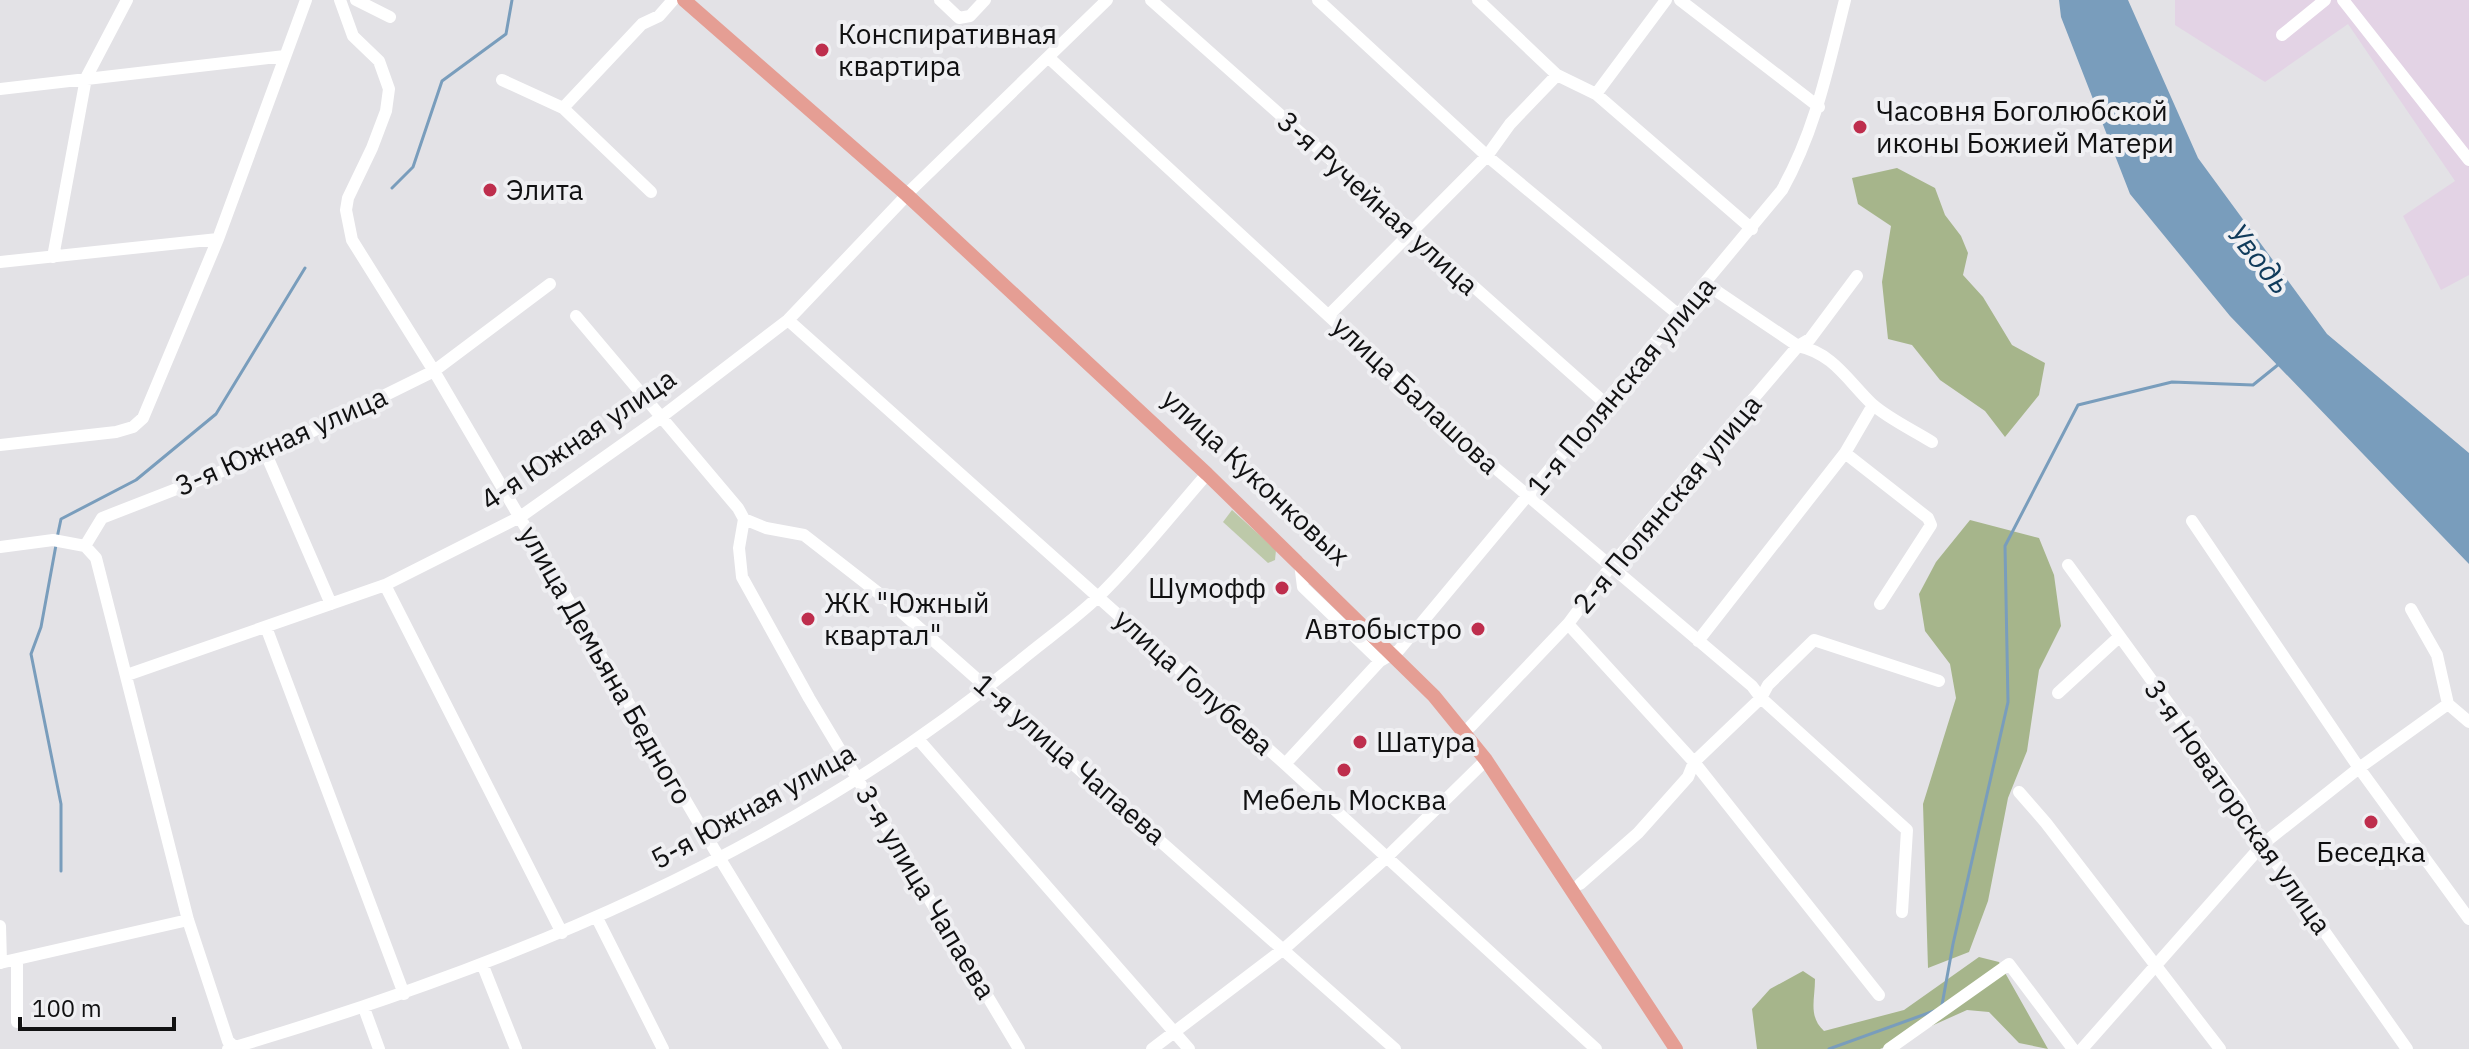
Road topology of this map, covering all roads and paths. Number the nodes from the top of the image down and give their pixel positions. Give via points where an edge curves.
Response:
1 (127, 0) edge
2 (306, 0) edge
3 (340, 0) edge
4 (356, 0) edge
5 (673, 0) edge
6 (684, 0) edge
7 (940, 0) edge
8 (985, 0) edge
9 (1107, 0) edge
10 (1151, 0) edge
11 (1318, 0) edge
12 (1478, 0) edge
13 (1666, 0) edge
14 (1680, 0) edge
15 (1845, 0) edge
16 (2325, 0) edge
17 (2343, 0) edge
18 (390, 17) dead end
19 (2282, 35) dead end
20 (285, 56) junction
21 (1048, 57) junction
22 (1557, 75) junction
23 (86, 78) junction
24 (502, 80) dead end
25 (0, 89) edge
26 (1596, 94) junction
27 (1819, 107) junction
28 (563, 108) junction
29 (1487, 156) junction
30 (2469, 160) edge
31 (651, 192) dead end
32 (909, 192) junction
33 (1752, 229) junction
34 (1412, 234) junction
35 (218, 239) junction
36 (53, 257) junction
37 (0, 262) edge
38 (1857, 276) dead end
39 (550, 284) dead end
40 (1706, 284) junction
41 (1329, 315) junction
42 (576, 316) dead end
43 (1680, 316) junction
44 (788, 320) junction
45 (1798, 346) junction
46 (434, 371) junction
47 (1606, 404) junction
48 (1873, 405) junction
49 (660, 418) junction
50 (1932, 442) dead end
51 (0, 445) edge
52 (1845, 453) junction
53 (266, 454) junction
54 (1209, 472) junction
55 (1529, 498) junction
56 (520, 517) junction
57 (744, 519) junction
58 (2192, 521) dead end
59 (85, 546) junction
60 (0, 547) edge
61 (1300, 563) junction
62 (2068, 565) dead end
63 (1611, 566) junction
64 (385, 585) junction
65 (1099, 596) junction
66 (331, 604) junction
67 (1880, 604) dead end
68 (2411, 609) dead end
69 (1568, 624) junction
70 (266, 627) junction
71 (2119, 637) junction
72 (1698, 641) junction
73 (1396, 652) junction
74 (1380, 661) junction
75 (127, 675) junction
76 (1939, 681) dead end
77 (988, 687) junction
78 (2058, 693) dead end
79 (1761, 698) junction
80 (2448, 704) junction
81 (2469, 722) edge
82 (1470, 727) junction
83 (918, 739) junction
84 (1486, 760) junction
85 (1694, 762) junction
86 (1285, 764) junction
87 (2359, 768) junction
88 (859, 779) junction
89 (2019, 792) dead end
90 (2263, 844) junction
91 (1387, 857) junction
92 (721, 858) junction
93 (1580, 884) junction
94 (1902, 912) dead end
95 (597, 918) junction
96 (2469, 919) edge
97 (188, 920) junction
98 (0, 926) edge
99 (562, 933) junction
100 (1285, 948) junction
101 (17, 959) junction
102 (1, 963) edge
103 (483, 966) junction
104 (2154, 966) junction
105 (404, 994) junction
106 (1879, 995) dead end
107 (364, 1008) junction
108 (17, 1022) dead end
109 (1177, 1033) junction
110 (234, 1048) edge
111 (379, 1049) edge
112 (516, 1049) edge
113 (663, 1049) edge
114 (836, 1049) edge
115 (1019, 1049) edge
116 (1152, 1049) edge
117 (1189, 1049) edge
118 (1395, 1049) edge
119 (1596, 1049) edge
120 (1676, 1049) edge
121 (1687, 1049) edge
122 (1889, 1049) edge
123 (2073, 1049) edge
124 (2082, 1049) edge
125 (2220, 1049) edge
126 (2407, 1049) edge

1 - 23 street
2 - 20 street
3 - 46 street, улица Демьяна Бедного via 353,36 379,61 389,89 386,111 348,198 352,240
4 - 18 street
5 - 28 street via 659,16 642,24
6 - 32 main road, улица Куконковых
7 - 8 street via 959,18 970,16
9 - 21 street, 4-я Южная улица
10 - 34 street, 3-я Ручейная улица
11 - 29 street
12 - 22 street
13 - 26 street
14 - 27 street
15 - 27 street, 1-я Полянская улица
16 - 19 street
17 - 30 street
20 - 23 street
20 - 35 street
21 - 32 street, 4-я Южная улица
21 - 41 street, улица Балашова
22 - 26 street
22 - 29 street
23 - 25 street
23 - 36 street
24 - 28 street
26 - 33 street
27 - 33 street, 1-я Полянская улица via 1782,190
28 - 31 street
29 - 34 street
29 - 43 street
32 - 44 street, 4-я Южная улица
32 - 54 main road, улица Куконковых
33 - 40 street, 1-я Полянская улица
34 - 41 street
34 - 47 street, 3-я Ручейная улица
35 - 36 street
35 - 51 street via 143,418 116,432
36 - 37 street
38 - 45 street, 2-я Полянская улица via 1810,339
39 - 46 street, 3-я Южная улица
40 - 43 street, 1-я Полянская улица
40 - 45 street
41 - 55 street, улица Балашова
42 - 49 street
43 - 47 street, 1-я Полянская улица
44 - 49 street, 4-я Южная улица
44 - 65 street, улица Голубева
45 - 48 street via 1813,349 1846,372
45 - 63 street, 2-я Полянская улица
46 - 53 street, 3-я Южная улица
46 - 56 street, улица Демьяна Бедного
47 - 55 street, 1-я Полянская улица
48 - 50 street
48 - 52 street
49 - 56 street, 4-я Южная улица
49 - 57 street
52 - 67 street via 1931,525
52 - 72 street
53 - 59 street, 3-я Южная улица via 102,518
53 - 66 street
54 - 61 main road, улица Куконковых
54 - 65 street, 5-я Южная улица
54 - 73 main road, улица Куконковых
55 - 63 street, улица Балашова
55 - 73 street, 1-я Полянская улица
56 - 64 street, 4-я Южная улица
56 - 92 street, улица Демьяна Бедного
57 - 77 street, 1-я улица Чапаева via 804,535
57 - 88 street, 3-я улица Чапаева via 742,577
58 - 87 street
59 - 60 street via 53,540
59 - 75 street via 96,558
61 - 73 main road, улица Куконковых
61 - 74 street via 1303,587
62 - 71 street, 3-я Новаторская улица
63 - 69 street, 2-я Полянская улица
63 - 72 street, улица Балашова
64 - 66 street, 4-я Южная улица
64 - 99 street
65 - 77 street, 5-я Южная улица
65 - 86 street, улица Голубева
66 - 70 street, 4-я Южная улица
68 - 80 street via 2437,655
69 - 82 street, 2-я Полянская улица
69 - 85 street
70 - 75 street, 4-я Южная улица
70 - 105 street
71 - 78 street
71 - 90 street, 3-я Новаторская улица via 2240,802
72 - 79 street, улица Балашова
73 - 74 street
73 - 82 main road, улица Куконковых
73 - 84 main road, улица Куконковых
74 - 86 street
75 - 97 street
76 - 79 street via 1814,640
77 - 83 street, 5-я Южная улица
77 - 100 street, 1-я улица Чапаева
79 - 85 street
79 - 94 street, улица Балашова via 1907,830
80 - 81 street
80 - 87 street
82 - 93 main road, улица Куконковых
83 - 88 street, 5-я Южная улица
83 - 109 street
84 - 91 street
84 - 120 main road, улица Куконковых
85 - 93 street via 1688,777 1638,833
85 - 106 street
86 - 91 street, улица Голубева
87 - 90 street
87 - 96 street
88 - 92 street, 5-я Южная улица
88 - 115 street, 3-я улица Чапаева
89 - 104 street
90 - 104 street
90 - 126 street, 3-я Новаторская улица
91 - 100 street
91 - 119 street, улица Голубева
92 - 95 street, 5-я Южная улица
92 - 114 street, улица Демьяна Бедного
93 - 121 main road, улица Куконковых
95 - 99 street, 5-я Южная улица
95 - 113 street
97 - 101 street
97 - 110 street
98 - 102 street
99 - 103 street, 5-я Южная улица
100 - 109 street
100 - 118 street, 1-я улица Чапаева
101 - 102 street
101 - 108 street
103 - 105 street, 5-я Южная улица
103 - 112 street
104 - 124 street
104 - 125 street
105 - 107 street, 5-я Южная улица
107 - 110 street, 5-я Южная улица
107 - 111 street
109 - 116 street
109 - 117 street
122 - 123 street via 2009,964

